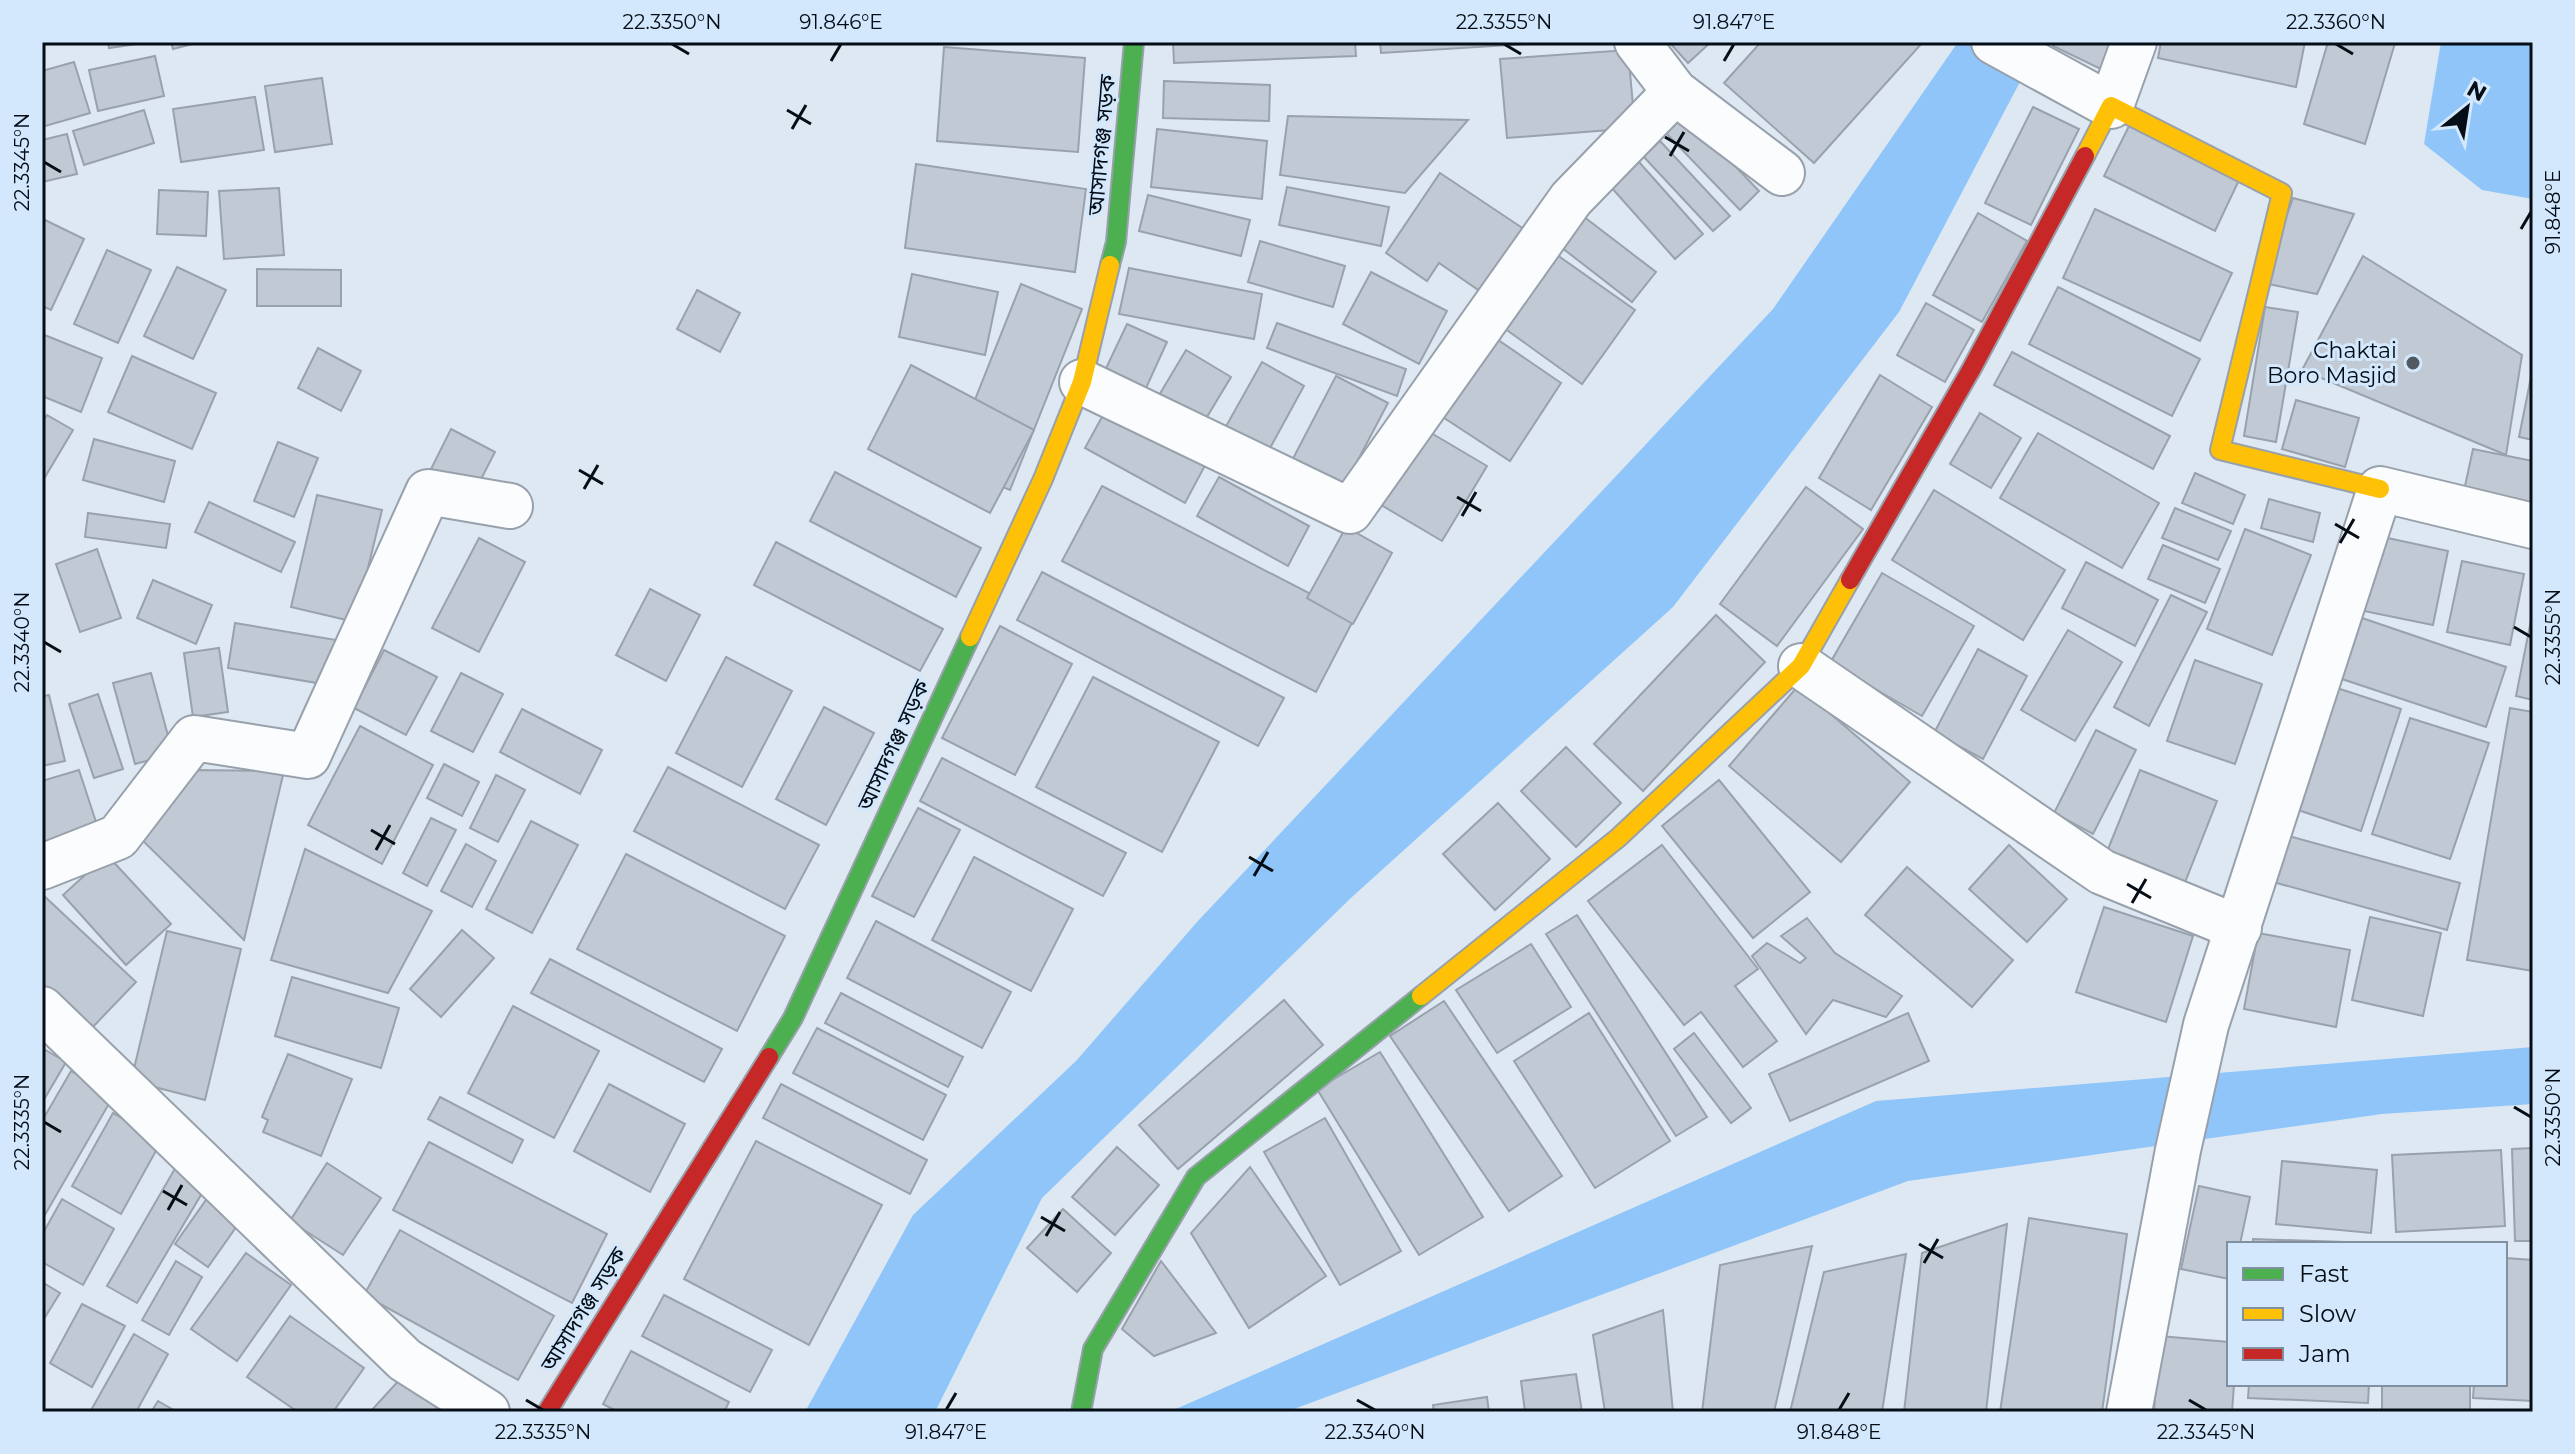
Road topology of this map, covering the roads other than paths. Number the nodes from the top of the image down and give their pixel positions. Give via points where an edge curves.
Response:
1 (1134, 42) edge
2 (1637, 42) edge
3 (1994, 42) edge
4 (2134, 42) edge
5 (1675, 92) junction
6 (2093, 97) junction
7 (1782, 173) dead end
8 (1082, 382) junction
9 (2380, 489) junction
10 (510, 506) dead end
11 (2533, 526) edge
12 (1801, 666) junction
13 (42, 867) edge
14 (2239, 928) junction
15 (42, 1009) edge
16 (487, 1412) edge
17 (547, 1412) edge
18 (1081, 1412) edge
19 (2129, 1412) edge

1 - 8 street, আসাদগঞ্জ সড়ক via 1116,242
2 - 5 street
3 - 6 street
4 - 6 street
5 - 7 street
5 - 8 street via 1571,199 1350,511
6 - 9 street via 2282,193 2220,450
6 - 12 street via 1972,368
8 - 17 street, আসাদগঞ্জ সড়ক via 1043,479 793,1018
9 - 11 street
9 - 14 street
10 - 13 street via 428,492 308,756 194,738 118,837
12 - 14 street via 2102,872
12 - 18 street via 1618,838 1196,1177 1093,1349
14 - 19 street via 2206,1025
15 - 16 street via 405,1360

